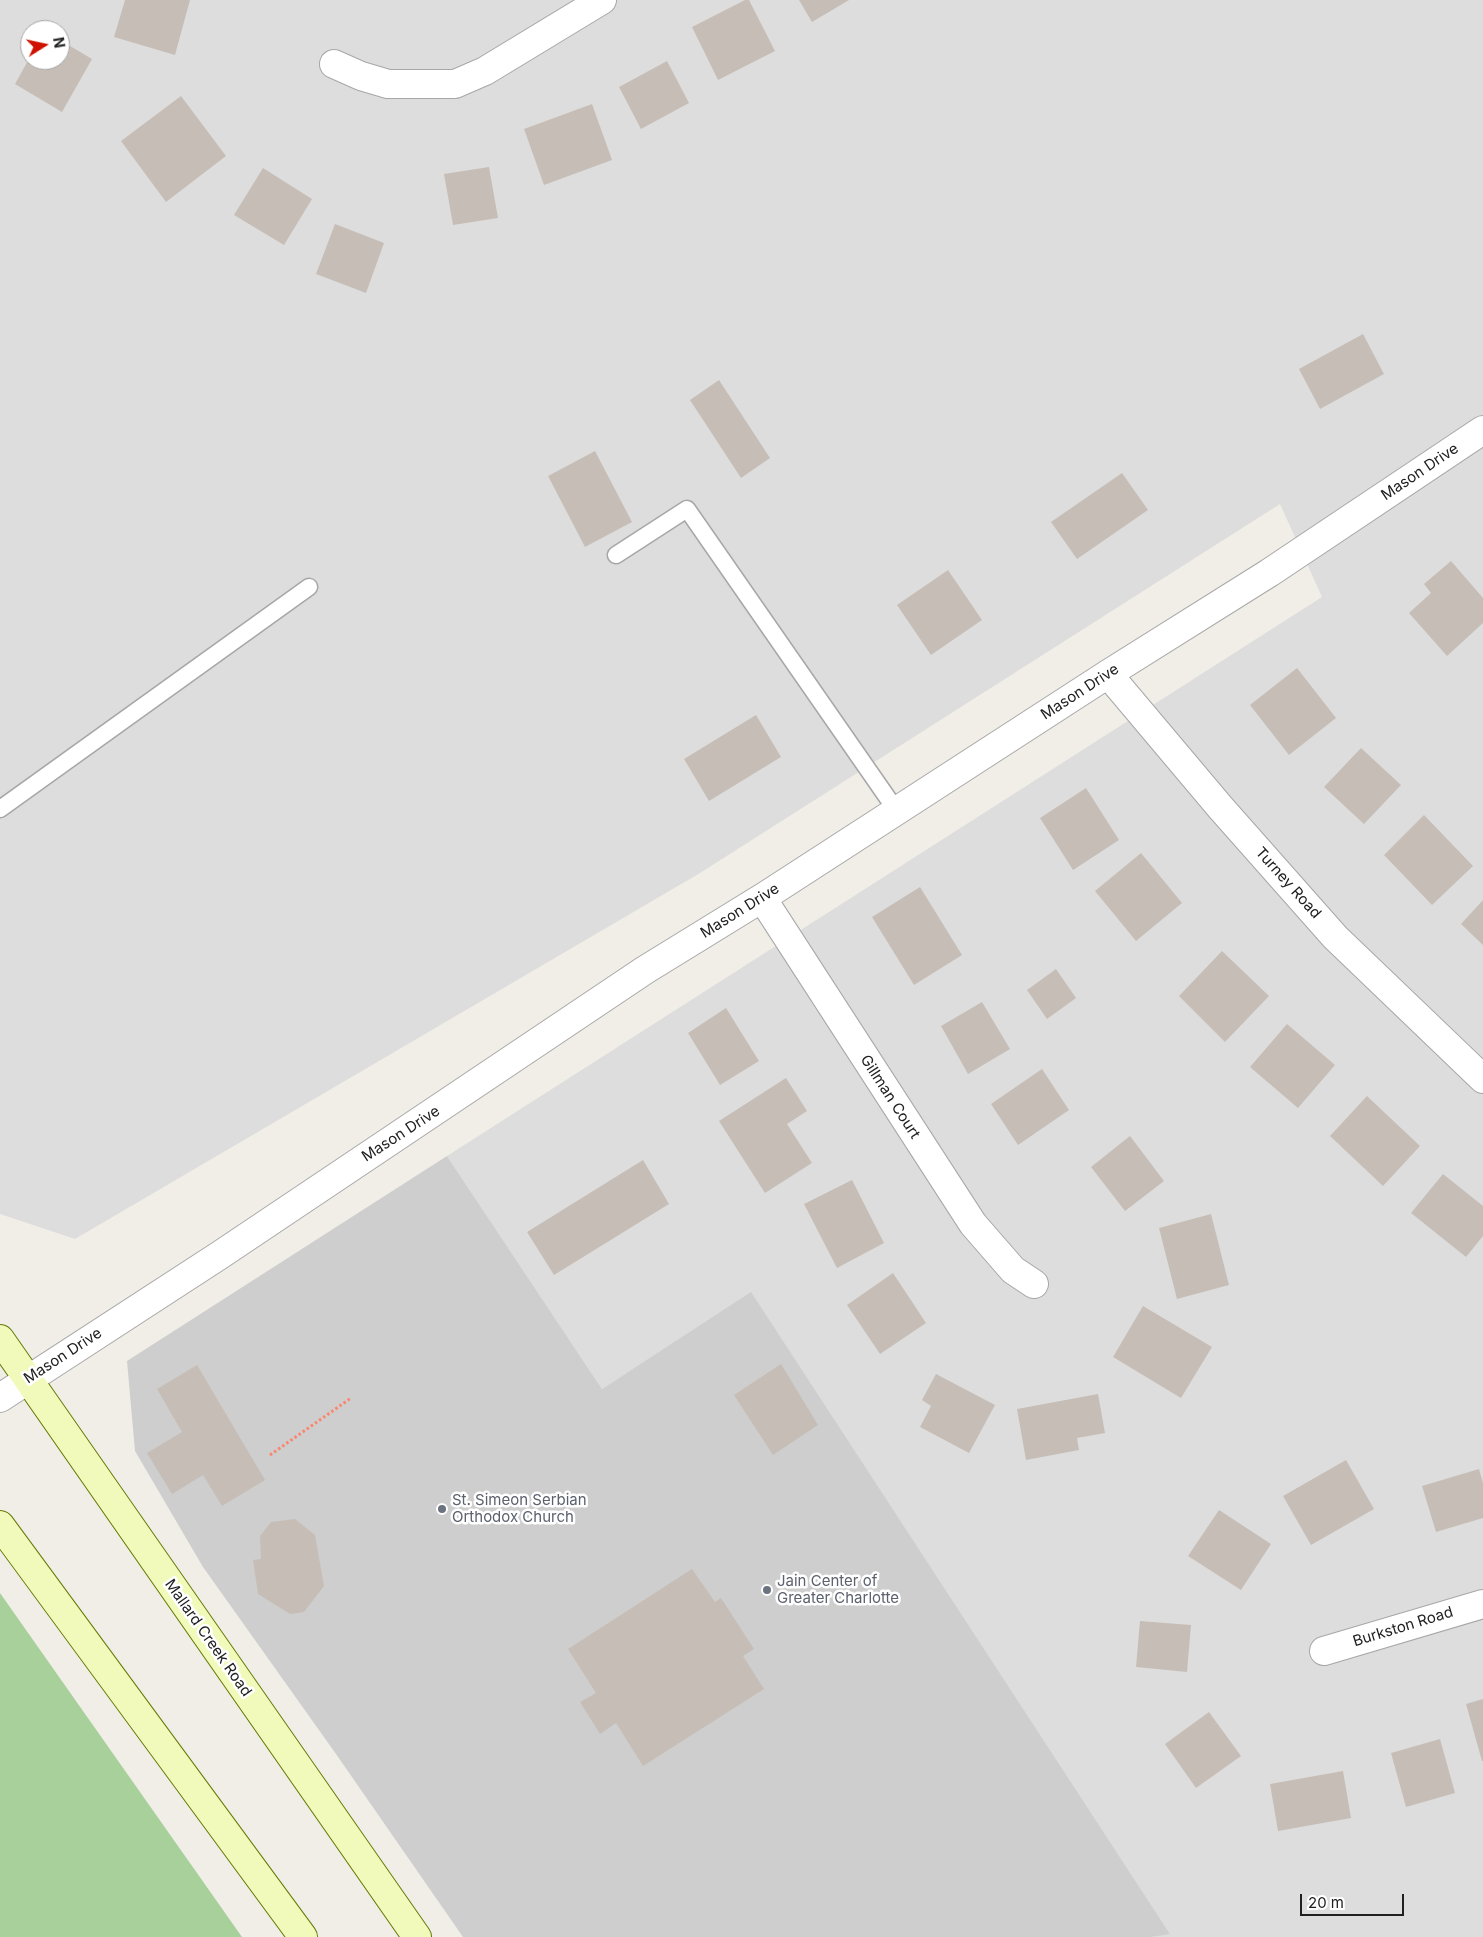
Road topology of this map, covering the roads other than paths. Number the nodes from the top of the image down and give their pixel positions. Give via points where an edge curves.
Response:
1 (602, 0) edge
2 (334, 64) dead end
3 (1483, 430) edge
4 (616, 555) dead end
5 (309, 586) dead end
6 (1108, 674) junction
7 (0, 809) edge
8 (896, 810) junction
9 (762, 898) junction
10 (1483, 1079) edge
11 (1034, 1284) dead end
12 (0, 1339) edge
13 (28, 1379) junction
14 (0, 1398) edge
15 (0, 1525) edge
16 (1483, 1604) edge
17 (1324, 1651) dead end
18 (303, 1937) edge
19 (417, 1937) edge

1 - 2 street via 485,71 455,84 388,84
3 - 6 street, Mason Drive via 1269,573
4 - 8 lane via 687,509
5 - 7 lane
6 - 8 street, Mason Drive
6 - 10 street, Turney Road via 1335,936
8 - 9 street, Mason Drive
9 - 11 street, Gillman Court via 973,1224 1013,1270
9 - 13 street, Mason Drive via 645,970 220,1255
12 - 13 main road, Mallard Creek Road
13 - 14 street, Mason Drive
13 - 19 main road, Mallard Creek Road
15 - 18 main road
16 - 17 street, Burkston Road

